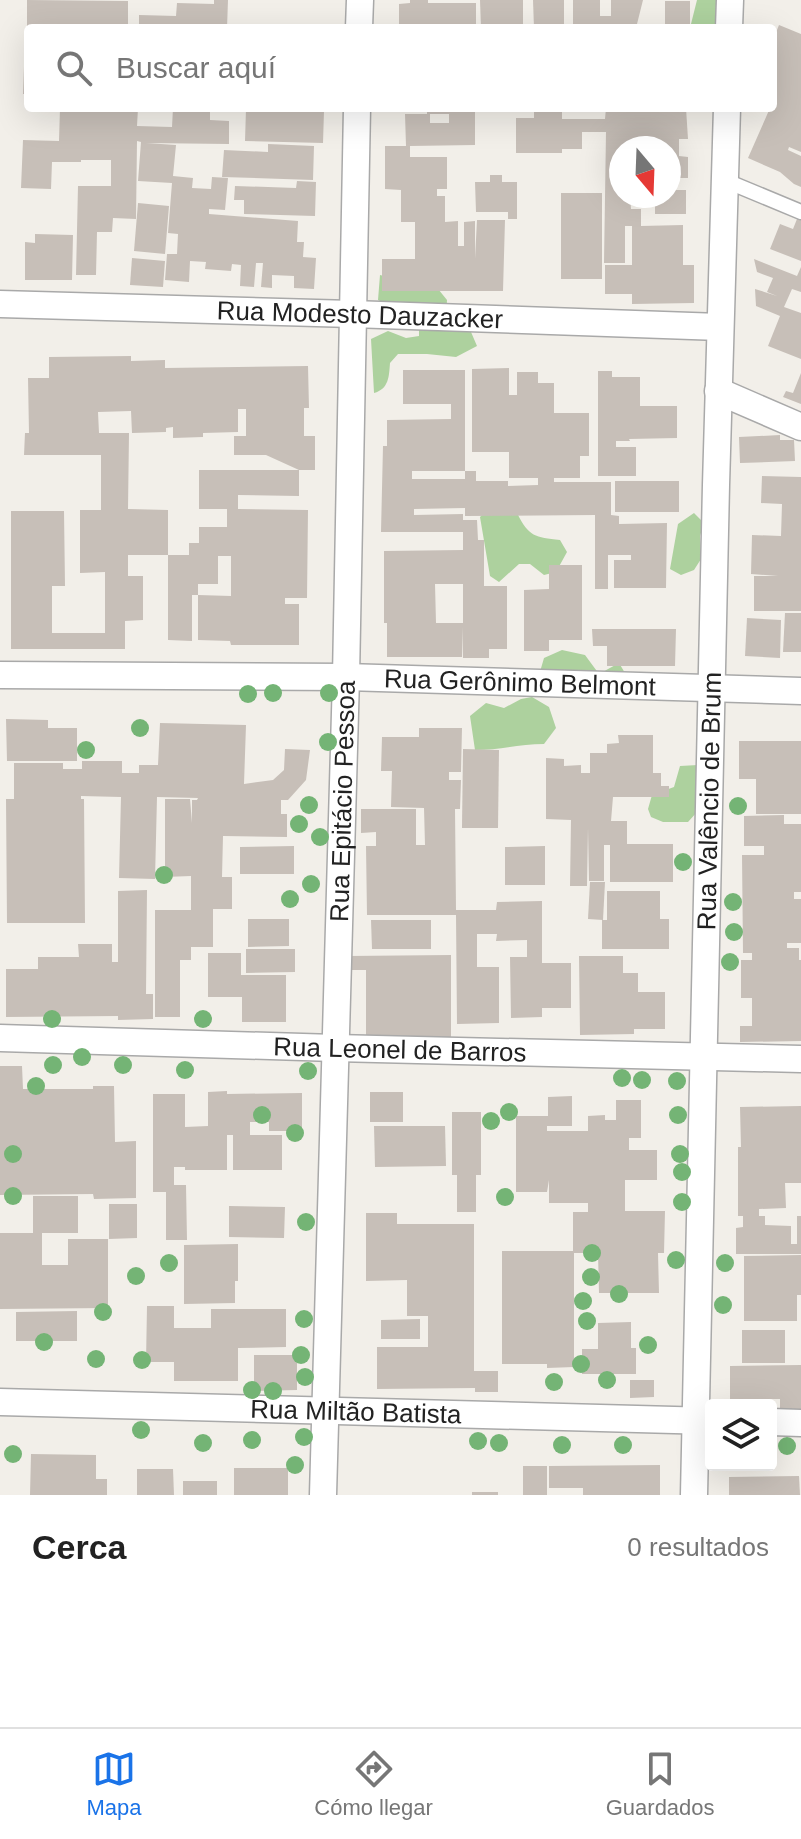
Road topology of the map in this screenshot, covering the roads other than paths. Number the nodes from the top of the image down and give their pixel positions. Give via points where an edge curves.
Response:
1 (360, 0) edge
2 (730, 0) edge
3 (359, 24) edge
4 (729, 24) edge
5 (357, 112) edge
6 (727, 112) edge
7 (724, 180) junction
8 (801, 212) edge
9 (0, 304) edge
10 (352, 314) junction
11 (720, 327) junction
12 (718, 391) junction
13 (801, 427) edge
14 (0, 675) edge
15 (346, 677) junction
16 (711, 690) junction
17 (801, 691) edge
18 (0, 1038) edge
19 (335, 1048) junction
20 (704, 1057) junction
21 (801, 1059) edge
22 (0, 1402) edge
23 (325, 1410) junction
24 (703, 1421) edge
25 (777, 1422) edge
26 (801, 1423) edge
27 (323, 1495) edge
28 (694, 1495) edge

1 - 3 street
2 - 4 street
5 - 10 street, Rua Epitácio Pessoa
6 - 7 street, Rua Valêncio de Brum
7 - 8 lane
7 - 11 street, Rua Valêncio de Brum
9 - 10 street, Rua Modesto Dauzacker
10 - 11 street, Rua Modesto Dauzacker
10 - 15 street, Rua Epitácio Pessoa
11 - 12 street, Rua Valêncio de Brum
12 - 13 street
12 - 16 street, Rua Valêncio de Brum
14 - 15 street, Rua Gerônimo Belmont
15 - 16 street, Rua Gerônimo Belmont
15 - 19 street, Rua Epitácio Pessoa
16 - 17 street, Rua Gerônimo Belmont
16 - 20 street, Rua Valêncio de Brum
18 - 19 street, Rua Leonel de Barros
19 - 20 street, Rua Leonel de Barros
19 - 23 street, Rua Epitácio Pessoa
20 - 21 street, Rua Leonel de Barros
20 - 24 street, Rua Valêncio de Brum
22 - 23 street, Rua Miltão Batista
23 - 24 street, Rua Miltão Batista
23 - 27 street, Rua Epitácio Pessoa
24 - 28 street, Rua Valêncio de Brum
25 - 26 street

